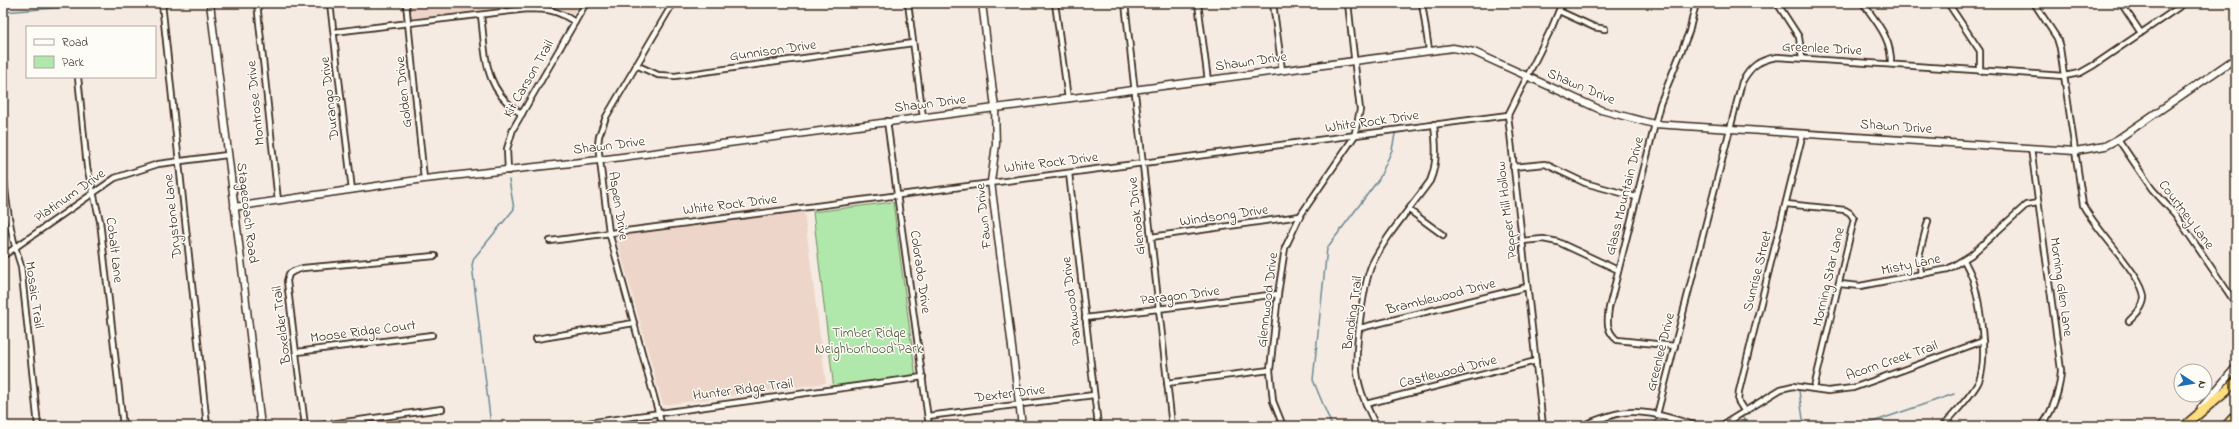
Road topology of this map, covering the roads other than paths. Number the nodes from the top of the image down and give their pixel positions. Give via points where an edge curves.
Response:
1 (162, 3) edge
2 (210, 3) edge
3 (257, 3) edge
4 (330, 3) edge
5 (406, 3) edge
6 (586, 3) edge
7 (673, 3) edge
8 (908, 3) edge
9 (982, 3) edge
10 (1055, 3) edge
11 (1125, 3) edge
12 (1198, 3) edge
13 (1273, 3) edge
14 (1348, 3) edge
15 (1422, 3) edge
16 (1562, 3) edge
17 (1696, 3) edge
18 (1777, 3) edge
19 (1863, 3) edge
20 (1948, 3) edge
21 (2034, 3) edge
22 (2121, 3) edge
23 (2185, 3) edge
24 (1559, 11) junction
25 (481, 15) junction
26 (575, 22) junction
27 (408, 23) junction
28 (1605, 29) dead end
29 (334, 32) junction
30 (2141, 33) junction
31 (914, 43) junction
32 (1429, 50) junction
33 (1802, 58) junction
34 (2236, 58) edge
35 (1355, 60) junction
36 (1892, 64) junction
37 (636, 65) junction
38 (1282, 70) junction
39 (1980, 71) junction
40 (2064, 76) junction
41 (1527, 77) junction
42 (78, 78) edge
43 (1208, 81) junction
44 (1135, 90) junction
45 (1068, 99) junction
46 (995, 108) junction
47 (522, 114) junction
48 (1508, 115) junction
49 (923, 117) junction
50 (887, 122) junction
51 (1434, 124) junction
52 (1654, 124) junction
53 (1730, 128) junction
54 (1803, 134) junction
55 (1354, 137) junction
56 (2118, 139) junction
57 (2030, 148) junction
58 (2075, 151) junction
59 (227, 154) junction
60 (600, 160) junction
61 (179, 161) junction
62 (1142, 162) junction
63 (1513, 167) junction
64 (3, 168) edge
65 (508, 171) junction
66 (1068, 173) junction
67 (424, 179) junction
68 (990, 182) junction
69 (352, 190) junction
70 (93, 192) junction
71 (898, 194) junction
72 (1636, 197) junction
73 (278, 201) junction
74 (2038, 203) junction
75 (1786, 204) junction
76 (234, 207) junction
77 (1409, 210) junction
78 (1300, 216) junction
79 (1928, 221) dead end
80 (609, 232) junction
81 (1443, 235) dead end
82 (1151, 237) junction
83 (550, 241) dead end
84 (1522, 241) junction
85 (15, 248) junction
86 (3, 256) edge
87 (435, 256) dead end
88 (1964, 260) junction
89 (1618, 270) junction
90 (1921, 275) junction
91 (1839, 284) junction
92 (1527, 287) junction
93 (1278, 294) junction
94 (2236, 304) edge
95 (1159, 310) junction
96 (1086, 318) junction
97 (2129, 321) dead end
98 (634, 323) junction
99 (1360, 328) junction
100 (432, 335) dead end
101 (536, 339) dead end
102 (1983, 341) junction
103 (1675, 346) junction
104 (297, 352) junction
105 (1536, 361) junction
106 (2236, 367) edge
107 (1270, 370) junction
108 (923, 377) junction
109 (2236, 382) edge
110 (1167, 383) junction
111 (1814, 388) junction
112 (1094, 395) junction
113 (1019, 404) junction
114 (1366, 404) junction
115 (442, 409) dead end
116 (659, 412) junction
117 (1745, 412) junction
118 (1657, 415) junction
119 (2236, 415) edge
120 (928, 416) junction
121 (2187, 424) edge
122 (38, 426) edge
123 (123, 426) edge
124 (207, 426) edge
125 (261, 426) edge
126 (305, 426) edge
127 (315, 426) edge
128 (566, 426) edge
129 (662, 426) edge
130 (929, 426) edge
131 (1022, 426) edge
132 (1098, 426) edge
133 (1172, 426) edge
134 (1283, 426) edge
135 (1376, 426) edge
136 (1543, 426) edge
137 (1580, 426) edge
138 (1698, 426) edge
139 (1720, 426) edge
140 (1943, 426) edge
141 (2042, 426) edge
142 (2226, 426) edge

1 - 61 street, Drystone Lane
2 - 59 street, Stagecoach Road
3 - 73 street, Montrose Drive
4 - 29 street, Durango Drive
5 - 27 street, Golden Drive
6 - 26 street, Kit Carson Trail
7 - 37 street, Aspen Drive
8 - 31 street
9 - 46 street, Fawn Drive
10 - 45 street
11 - 44 street, Glenoak Drive
12 - 43 street
13 - 38 street
14 - 35 street, Glennwood Drive
15 - 32 street
16 - 24 street
17 - 52 street, Glass Mountain Drive via 1689,32
18 - 33 street via 1799,37
19 - 36 street via 1887,38 1892,50
20 - 39 street via 1980,51
21 - 40 street via 2057,38
22 - 30 street
23 - 30 street, Greenlee Drive
24 - 28 street via 1594,27
24 - 41 street
25 - 26 street via 548,9 560,12
25 - 27 street
25 - 47 street via 492,84 509,106
26 - 47 street, Kit Carson Trail
27 - 29 street
27 - 67 street, Golden Drive
29 - 69 street, Durango Drive
30 - 40 street, Greenlee Drive via 2094,65
31 - 37 street, Gunnison Drive via 675,76 658,75
31 - 49 street
32 - 35 street, Shawn Drive
32 - 41 street, Shawn Drive via 1453,48 1474,52
33 - 36 street, Greenlee Drive
33 - 53 street, Greenlee Drive via 1777,57 1758,62 1752,67 1742,82
34 - 56 street, Shawn Drive
35 - 38 street, Shawn Drive
35 - 55 street, Glennwood Drive via 1360,110
36 - 39 street, Greenlee Drive
37 - 60 street, Aspen Drive via 602,127 598,145
38 - 43 street, Shawn Drive
39 - 40 street, Greenlee Drive
40 - 58 street
41 - 48 street
41 - 52 street, Shawn Drive via 1600,110
42 - 70 street, Cobalt Lane via 87,167
43 - 44 street, Shawn Drive
44 - 45 street, Shawn Drive
44 - 62 street, Glenoak Drive
45 - 46 street, Shawn Drive
46 - 49 street, Shawn Drive
46 - 68 street, Fawn Drive via 996,144
47 - 65 street, Kit Carson Trail via 509,140 506,157
48 - 51 street, White Rock Drive
48 - 63 street, Pepper Mill Hollow
49 - 50 street, Shawn Drive
50 - 60 street, Shawn Drive
50 - 71 street, Colorado Drive
51 - 55 street, White Rock Drive
51 - 77 street, Bending Trail via 1437,151 1434,172
52 - 53 street, Shawn Drive
52 - 72 street, Glass Mountain Drive
53 - 54 street, Shawn Drive
53 - 103 street, Greenlee Drive
54 - 57 street, Shawn Drive
54 - 75 street, Sunrise Street
55 - 62 street, White Rock Drive
55 - 78 street, Glennwood Drive
56 - 58 street, Shawn Drive via 2105,146
56 - 94 street, Courtney Lane via 2152,189 2175,214
57 - 58 street, Shawn Drive
57 - 74 street, Morning Glen Lane
58 - 97 street via 2081,198 2087,214 2115,248 2143,290 2143,304
59 - 61 street, Platinum Drive
59 - 76 street, Stagecoach Road
60 - 65 street, Shawn Drive
60 - 80 street, Aspen Drive
61 - 70 street, Platinum Drive via 158,164 115,178
61 - 124 street, Drystone Lane
62 - 66 street, White Rock Drive
62 - 82 street, Glenoak Drive
63 - 72 street via 1545,164 1585,183
63 - 84 street, Pepper Mill Hollow
64 - 85 street, Mosaic Trail via 7,212
65 - 67 street, Shawn Drive
66 - 68 street, White Rock Drive
66 - 96 street, Parkwood Drive
67 - 69 street, Shawn Drive
68 - 71 street, White Rock Drive
68 - 113 street, Fawn Drive
69 - 73 street, Shawn Drive
70 - 85 street, Platinum Drive
70 - 123 street, Cobalt Lane via 100,221
71 - 80 street, White Rock Drive
71 - 108 street, Colorado Drive
72 - 89 street, Glass Mountain Drive
73 - 76 street, Shawn Drive
74 - 88 street, Misty Lane via 2026,205
74 - 141 street, Morning Glen Lane via 2061,370 2054,404
75 - 91 street, Morning Star Lane via 1845,210 1854,219
75 - 117 street, Sunrise Street via 1739,391 1738,401
76 - 125 street, Stagecoach Road
77 - 81 street
77 - 99 street, Bending Trail via 1372,265 1366,282
78 - 82 street, Windsong Drive
78 - 93 street, Glennwood Drive via 1285,248
79 - 90 street via 1919,256
80 - 83 street, White Rock Drive
80 - 98 street, Aspen Drive
82 - 95 street, Glenoak Drive
84 - 89 street via 1543,239 1558,242
84 - 92 street, Pepper Mill Hollow
85 - 86 street, Platinum Drive
85 - 122 street, Mosaic Trail via 21,266
87 - 104 street, Boxelder Trail via 294,271 289,274 287,281
88 - 90 street, Misty Lane via 1948,269
88 - 102 street via 1974,281
89 - 103 street, Glass Mountain Drive via 1608,308 1608,327 1611,335 1617,340
90 - 91 street, Misty Lane via 1860,286
91 - 111 street, Morning Star Lane
92 - 99 street, Bramblewood Drive
92 - 105 street, Pepper Mill Hollow
93 - 95 street, Paragon Drive
93 - 107 street, Glennwood Drive
95 - 96 street, Paragon Drive
95 - 110 street, Glenoak Drive
96 - 112 street, Parkwood Drive
98 - 101 street
98 - 116 street, Aspen Drive
99 - 114 street, Bending Trail via 1357,371
100 - 104 street, Moose Ridge Court
102 - 111 street, Acorn Creek Trail via 1853,388 1828,391
102 - 140 street via 1983,365 1978,382
103 - 118 street, Greenlee Drive
104 - 126 street, Boxelder Trail
105 - 114 street, Castlewood Drive
105 - 136 street, Pepper Mill Hollow
106 - 121 street
107 - 110 street
107 - 134 street, Glennwood Drive via 1273,401
108 - 116 street, Hunter Ridge Trail
108 - 120 street, Colorado Drive
109 - 121 highway
110 - 133 street, Glenoak Drive
111 - 117 street, Acorn Creek Trail via 1793,386 1781,389
112 - 113 street, Dexter Drive
112 - 132 street, Parkwood Drive
113 - 120 street, Dexter Drive
113 - 131 street, Fawn Drive
114 - 135 street, Bending Trail
115 - 127 street
116 - 128 street, Hunter Ridge Trail
116 - 129 street, Aspen Drive
117 - 139 street, Acorn Creek Trail
118 - 137 street via 1637,412 1616,413
118 - 138 street
119 - 142 highway
120 - 130 street, Colorado Drive

